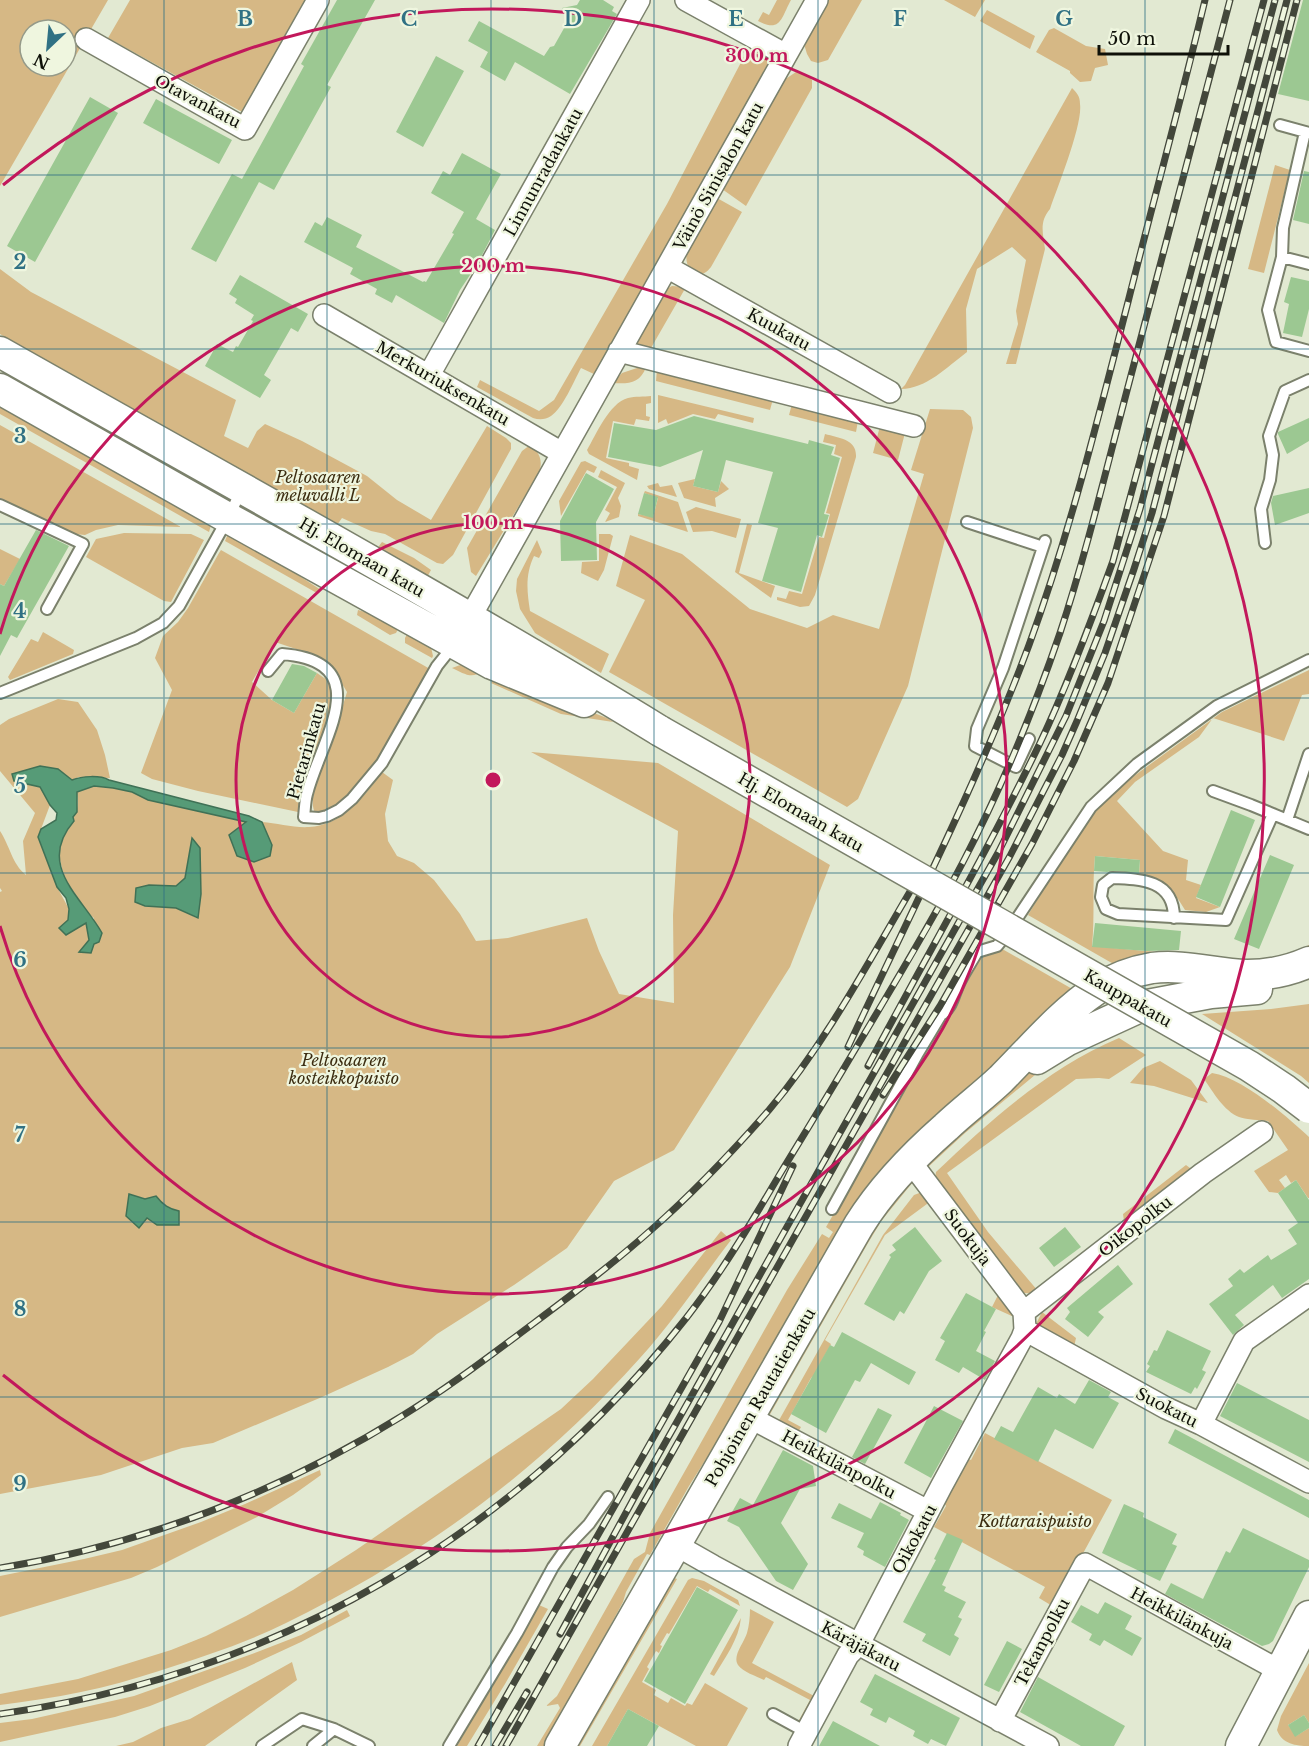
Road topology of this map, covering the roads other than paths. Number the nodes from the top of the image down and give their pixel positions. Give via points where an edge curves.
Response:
1 (318, 0) edge
2 (639, 0) edge
3 (686, 0) edge
4 (817, 0) edge
5 (86, 39) dead end
6 (786, 55) junction
7 (1280, 125) dead end
8 (1307, 132) edge
9 (1282, 257) junction
10 (1309, 264) edge
11 (667, 267) junction
12 (324, 315) dead end
13 (619, 351) junction
14 (1309, 351) edge
15 (0, 352) edge
16 (429, 375) junction
17 (1309, 380) edge
18 (0, 389) edge
19 (890, 392) dead end
20 (914, 426) dead end
21 (562, 453) junction
22 (242, 489) junction
23 (0, 505) edge
24 (228, 518) junction
25 (967, 522) dead end
26 (1265, 543) dead end
27 (47, 609) dead end
28 (462, 631) junction
29 (1309, 660) edge
30 (268, 671) dead end
31 (0, 693) edge
32 (1029, 739) dead end
33 (1309, 753) edge
34 (1213, 791) dead end
35 (1273, 814) junction
36 (1287, 820) junction
37 (1309, 829) edge
38 (943, 893) joint
39 (1174, 918) junction
40 (1309, 962) edge
41 (1309, 980) edge
42 (1197, 982) junction
43 (1309, 1108) edge
44 (1262, 1132) dead end
45 (910, 1161) junction
46 (832, 1209) dead end
47 (1309, 1295) edge
48 (1025, 1321) junction
49 (749, 1417) junction
50 (1201, 1424) junction
51 (1309, 1482) edge
52 (608, 1497) dead end
53 (928, 1511) junction
54 (676, 1545) junction
55 (1084, 1564) joint
56 (1309, 1616) edge
57 (859, 1644) junction
58 (1280, 1671) junction
59 (773, 1714) dead end
60 (1000, 1720) junction
61 (333, 1729) junction
62 (803, 1739) edge
63 (1250, 1743) edge
64 (355, 1744) edge
65 (262, 1746) edge
66 (313, 1746) edge
67 (369, 1746) edge
68 (449, 1746) edge
69 (560, 1746) edge
70 (1048, 1746) edge

1 - 5 street, Otavankatu via 245,129
2 - 16 street, Linnunradankatu
3 - 6 street
4 - 6 street, Väinö Sinisalon katu
6 - 11 street, Väinö Sinisalon katu
7 - 8 lane
8 - 9 lane via 1283,228
9 - 10 lane
9 - 14 lane via 1268,310 1276,342
11 - 13 street, Väinö Sinisalon katu
11 - 19 street, Kuukatu
12 - 16 street, Merkuriuksenkatu
13 - 20 street
13 - 21 street, Väinö Sinisalon katu
15 - 22 street, Hj. Elomaan katu
16 - 21 street, Merkuriuksenkatu
17 - 26 lane via 1285,392 1269,436 1273,454 1261,509
18 - 24 street, Hj. Elomaan katu
21 - 28 street, Väinö Sinisalon katu
22 - 24 lane
22 - 28 street, Hj. Elomaan katu
23 - 27 lane via 83,544
24 - 28 street, Hj. Elomaan katu
24 - 31 lane via 179,606 163,623
25 - 32 lane via 1044,544 1003,668 977,729 975,746 1016,767
28 - 30 lane, Pietarinkatu via 437,666 382,763 345,804 319,818 304,817 307,794 335,712 334,679 323,667 303,656 282,654
28 - 38 street, Hj. Elomaan katu, bridge via 570,676
29 - 46 lane via 1217,706 1137,764 1091,807 1006,936 997,946 977,952
33 - 36 lane
34 - 35 lane
35 - 36 lane
35 - 39 lane via 1226,920
36 - 37 lane
38 - 43 street, Kauppakatu, bridge via 1249,1066
39 - 39 lane via 1118,914 1106,909 1101,897 1103,885 1112,878 1150,882 1166,892 1174,906
40 - 42 street, Pohjoinen Rautatienkatu via 1278,972
41 - 42 street, Pohjoinen Rautatienkatu via 1279,986
42 - 45 street, Pohjoinen Rautatienkatu via 1068,1040 1000,1079
44 - 48 street, Oikopolku via 1203,1173
45 - 48 street, Suokuja
45 - 49 street, Pohjoinen Rautatienkatu via 864,1216
47 - 50 street via 1244,1341
48 - 50 street, Suokatu via 1166,1408
48 - 53 street, Oikokatu via 1022,1338
49 - 53 street, Heikkilänpolku
49 - 54 street, Pohjoinen Rautatienkatu
50 - 51 street, Suokatu
52 - 68 lane via 553,1567
53 - 57 street, Oikokatu
54 - 57 street, Käräjäkatu
54 - 69 street, Pohjoinen Rautatienkatu
55 - 58 street, Heikkilänkuja
55 - 60 street, Tekanpolku
56 - 58 street
57 - 60 street, Käräjäkatu
57 - 62 street, Oikokatu via 848,1655
58 - 63 street
59 - 62 lane
60 - 70 street, Käräjäkatu
61 - 64 lane
61 - 65 lane via 302,1719
61 - 66 lane
64 - 67 lane

